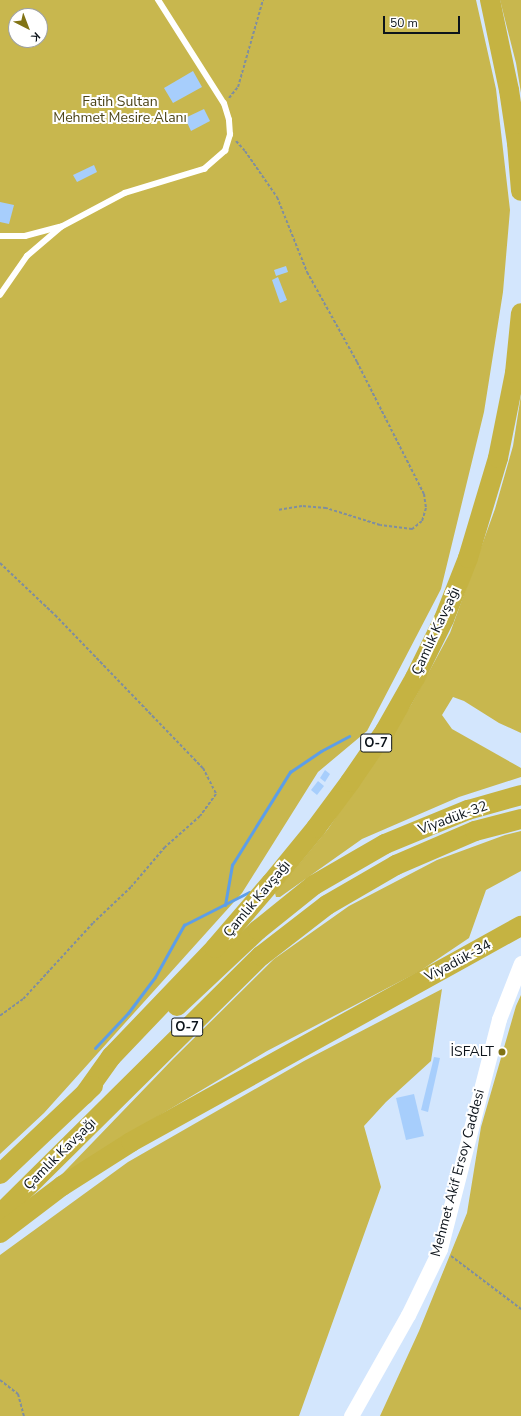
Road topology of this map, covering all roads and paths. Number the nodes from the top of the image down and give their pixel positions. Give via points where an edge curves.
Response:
1 (158, 0) edge
2 (263, 0) edge
3 (490, 0) edge
4 (224, 104) junction
5 (230, 135) junction
6 (521, 191) edge
7 (61, 227) junction
8 (0, 236) edge
9 (0, 295) edge
10 (521, 313) edge
11 (277, 510) dead end
12 (0, 563) edge
13 (521, 795) edge
14 (521, 819) edge
15 (385, 844) joint
16 (396, 865) joint
17 (521, 926) edge
18 (521, 963) edge
19 (396, 994) joint
20 (0, 1016) edge
21 (84, 1094) junction
22 (0, 1174) edge
23 (0, 1214) edge
24 (0, 1233) edge
25 (440, 1249) junction
26 (521, 1309) edge
27 (0, 1380) edge
28 (24, 1416) edge
29 (350, 1416) edge

1 - 4 lane
2 - 4 path via 238,88
3 - 6 highway via 509,90
4 - 5 lane
5 - 7 lane via 225,151 204,169 125,193
5 - 11 path via 245,151 277,197 307,272 424,494 426,508 422,521 412,529 380,525 326,508 302,506
7 - 8 lane via 25,236
7 - 9 lane via 27,256
10 - 21 highway, Çamlık Kavşağı / O-7 via 515,373 498,458 468,558 444,618 415,678 385,731 316,828 215,948 111,1057
12 - 20 path via 203,768 216,794 200,816 165,847 131,887 93,923 23,999
13 - 15 highway, Viyadük-32 / O-7 via 468,810
14 - 16 highway, Viyadük-32 / O-7 via 475,831
15 - 21 highway, Çamlık Kavşağı / O-7 via 314,885 258,930
16 - 23 highway, Çamlık Kavşağı / O-7 via 327,905 261,956
17 - 19 highway, Viyadük-34
18 - 25 main road, Mehmet Akif Ersoy Caddesi via 499,1019
19 - 24 highway, Çamlık Kavşağı via 131,1142 62,1186
21 - 22 highway, O-7
25 - 26 path
25 - 29 main road, Mehmet Akif Ersoy Caddesi via 408,1315
27 - 28 path via 18,1394

